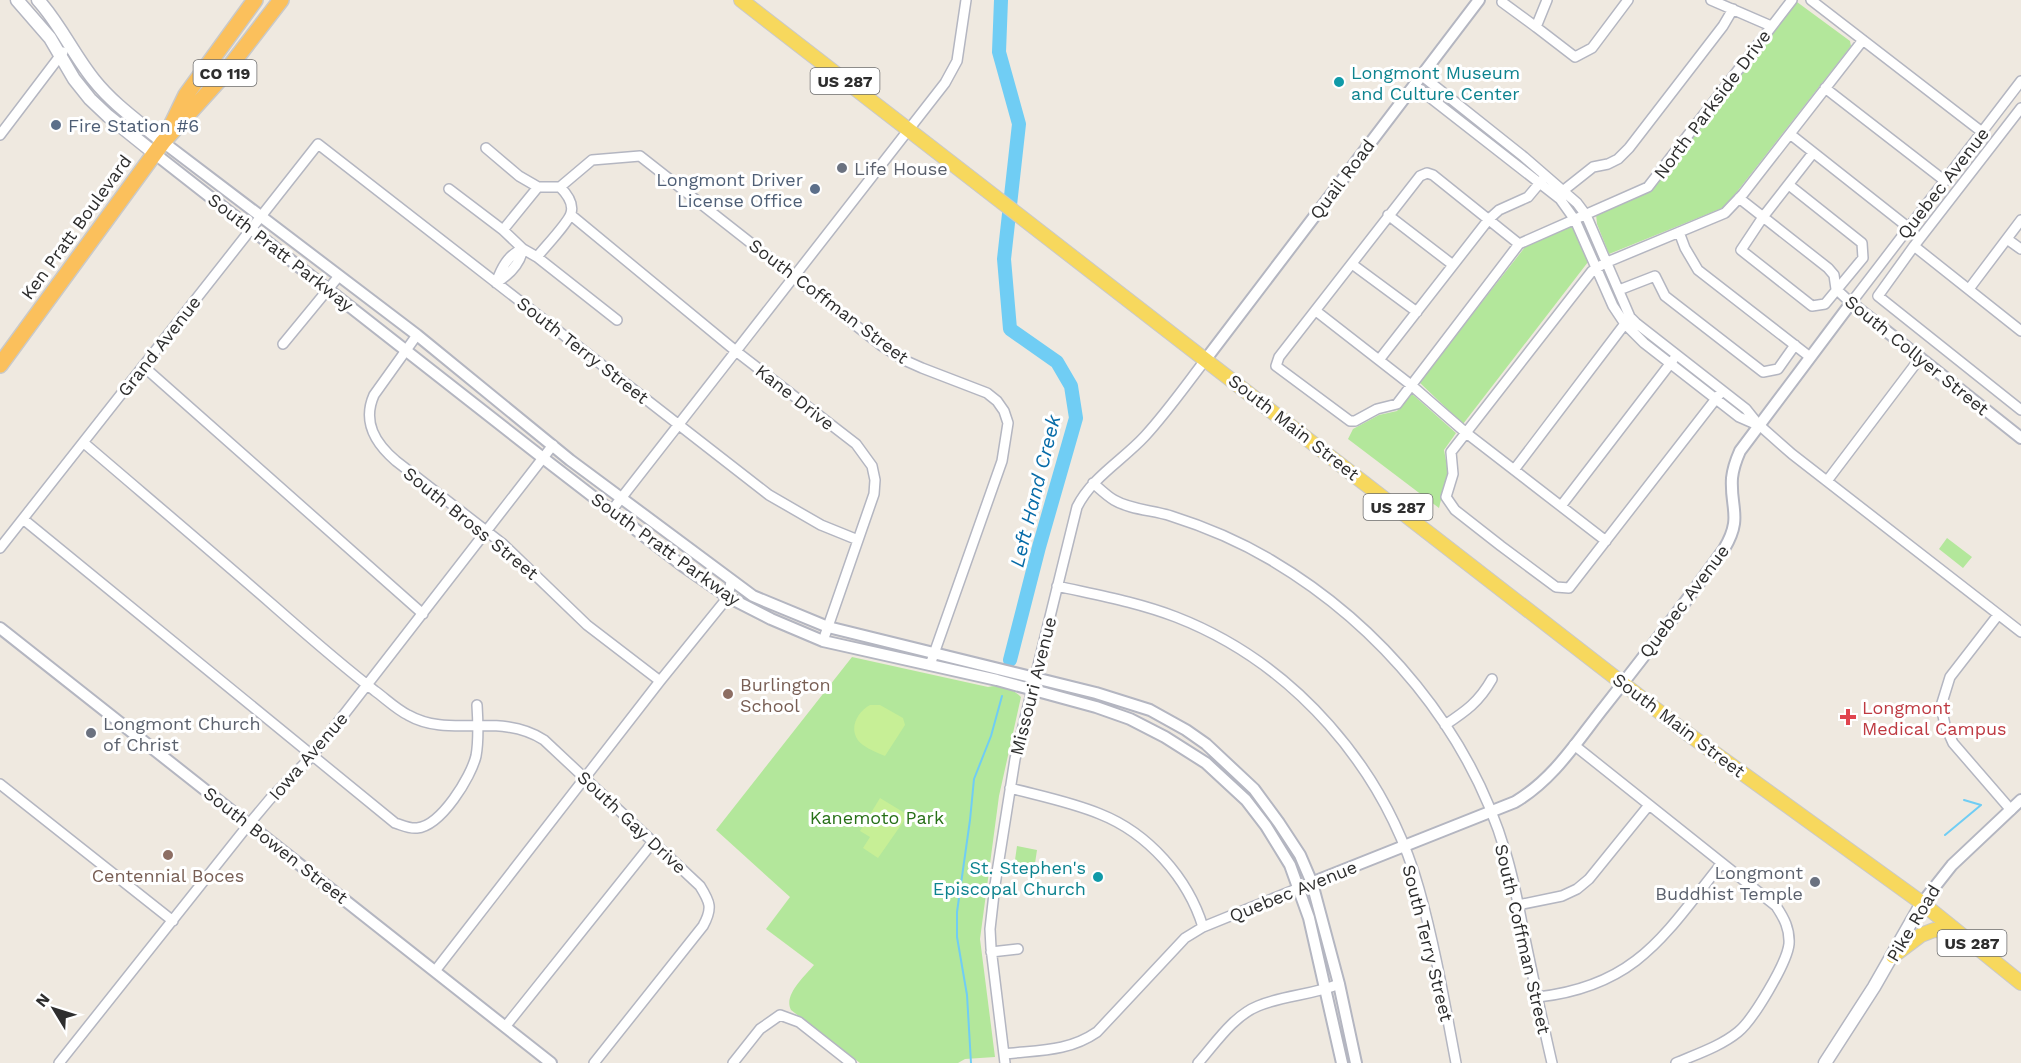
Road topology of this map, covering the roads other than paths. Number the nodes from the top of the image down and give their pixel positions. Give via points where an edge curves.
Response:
1 (17, 0) edge
2 (38, 0) edge
3 (255, 0) edge
4 (281, 0) edge
5 (741, 0) edge
6 (966, 0) edge
7 (1479, 0) edge
8 (1547, 0) edge
9 (1628, 0) edge
10 (1710, 0) edge
11 (1792, 0) edge
12 (1811, 0) edge
13 (1502, 2) dead end
14 (1733, 9) junction
15 (1772, 26) junction
16 (1536, 27) junction
17 (1863, 40) junction
18 (70, 43) junction
19 (60, 56) junction
20 (1417, 80) junction
21 (2021, 81) edge
22 (1825, 88) junction
23 (2021, 108) edge
24 (909, 130) junction
25 (1493, 132) junction
26 (1982, 132) junction
27 (1790, 134) junction
28 (0, 135) edge
29 (1486, 140) junction
30 (318, 144) joint
31 (159, 147) junction
32 (486, 148) dead end
33 (1813, 153) junction
34 (1543, 179) junction
35 (1945, 181) junction
36 (1789, 185) junction
37 (538, 187) junction
38 (560, 187) junction
39 (449, 189) dead end
40 (1564, 190) junction
41 (1739, 198) junction
42 (572, 214) junction
43 (1388, 215) junction
44 (1586, 216) junction
45 (260, 217) junction
46 (1763, 217) junction
47 (1489, 219) junction
48 (1575, 220) junction
49 (2021, 220) edge
50 (251, 228) junction
51 (1909, 228) junction
52 (503, 230) junction
53 (1679, 232) junction
54 (2007, 238) junction
55 (1519, 244) junction
56 (1914, 246) junction
57 (523, 249) junction
58 (2021, 249) edge
59 (537, 257) junction
60 (1352, 264) junction
61 (1603, 264) junction
62 (1453, 265) junction
63 (339, 276) junction
64 (795, 278) junction
65 (496, 283) junction
66 (329, 289) junction
67 (1836, 289) junction
68 (1969, 289) junction
69 (1619, 290) junction
70 (1851, 303) junction
71 (1316, 311) junction
72 (1417, 312) junction
73 (617, 320) dead end
74 (1628, 321) junction
75 (2021, 331) edge
76 (417, 336) junction
77 (283, 344) dead end
78 (1795, 345) junction
79 (408, 350) junction
80 (737, 352) junction
81 (1810, 357) junction
82 (1920, 358) junction
83 (1206, 359) junction
84 (1674, 359) junction
85 (1379, 360) junction
86 (0, 365) edge
87 (143, 366) junction
88 (1411, 385) junction
89 (1719, 394) junction
90 (2021, 410) edge
91 (1758, 424) junction
92 (679, 425) junction
93 (1465, 432) junction
94 (2021, 438) edge
95 (84, 443) junction
96 (553, 445) junction
97 (543, 458) junction
98 (1515, 470) junction
99 (1827, 481) junction
100 (1093, 483) junction
101 (622, 499) junction
102 (1560, 506) junction
103 (612, 510) junction
104 (23, 519) junction
105 (487, 531) junction
106 (858, 540) junction
107 (1606, 541) junction
108 (0, 548) edge
109 (731, 582) junction
110 (1057, 586) junction
111 (728, 597) junction
112 (423, 614) junction
113 (1998, 615) junction
114 (828, 627) junction
115 (0, 628) edge
116 (2021, 632) edge
117 (823, 641) junction
118 (934, 653) junction
119 (930, 665) junction
120 (1035, 679) junction
121 (1492, 679) dead end
122 (660, 681) junction
123 (1624, 683) junction
124 (368, 685) junction
125 (1032, 691) junction
126 (477, 705) dead end
127 (478, 724) junction
128 (1445, 725) junction
129 (1574, 745) junction
130 (312, 757) junction
131 (585, 778) junction
132 (0, 784) edge
133 (1010, 789) junction
134 (2021, 800) edge
135 (1649, 805) junction
136 (2011, 810) junction
137 (1492, 813) junction
138 (249, 824) junction
139 (653, 842) junction
140 (1403, 847) junction
141 (1722, 863) junction
142 (1312, 883) junction
143 (1299, 888) junction
144 (1922, 903) junction
145 (1518, 905) junction
146 (173, 921) junction
147 (1203, 927) junction
148 (1958, 932) junction
149 (1018, 950) dead end
150 (991, 952) junction
151 (1893, 956) junction
152 (435, 971) junction
153 (2021, 983) edge
154 (1339, 984) junction
155 (1327, 989) junction
156 (1538, 997) junction
157 (505, 1027) junction
158 (1005, 1058) edge
159 (59, 1063) edge
160 (551, 1063) edge
161 (594, 1063) edge
162 (733, 1063) edge
163 (851, 1063) edge
164 (1198, 1063) edge
165 (1342, 1063) edge
166 (1356, 1063) edge
167 (1456, 1063) edge
168 (1552, 1063) edge
169 (1676, 1063) edge
170 (1825, 1063) edge

1 - 19 main road, South Pratt Parkway via 50,38
2 - 18 main road, South Pratt Parkway
3 - 31 highway, Ken Pratt Boulevard / CO 119 via 186,95
4 - 31 highway, Ken Pratt Boulevard / CO 119 via 221,78
5 - 24 main road, South Main Street / US 287
6 - 24 street via 957,61
7 - 20 street, Quail Road
8 - 16 street
9 - 16 street via 1592,48 1575,57
10 - 14 street
11 - 15 street, North Parkside Drive
12 - 17 street
13 - 16 street
14 - 15 street
14 - 40 street via 1629,148 1618,159 1593,167
15 - 44 street, North Parkside Drive via 1648,187
17 - 22 street
17 - 26 street
18 - 19 street
18 - 31 main road, South Pratt Parkway via 92,78
19 - 28 street
19 - 31 main road, South Pratt Parkway via 74,79 108,116
20 - 25 street
20 - 29 street
20 - 83 street, Quail Road
21 - 26 street, Quebec Avenue
22 - 27 street
22 - 35 street
23 - 56 street
24 - 64 street
24 - 83 main road, South Main Street / US 287
25 - 29 street
25 - 34 street
26 - 35 street, Quebec Avenue
27 - 33 street
27 - 41 street
29 - 34 street
30 - 45 street, Grand Avenue
30 - 65 street, South Terry Street
31 - 45 street, South Pratt Parkway
31 - 50 street, South Pratt Parkway
31 - 86 highway, Ken Pratt Boulevard / CO 119
32 - 37 street
33 - 36 street
33 - 51 street
34 - 40 street
34 - 47 street via 1528,197
34 - 48 street
35 - 51 street, Quebec Avenue
36 - 46 street
36 - 67 street via 1862,243 1863,258
37 - 38 street
37 - 52 street
38 - 42 street, Kane Drive via 572,204
38 - 64 street, South Coffman Street via 592,160 640,156
39 - 52 street
40 - 44 street
41 - 46 street, South Collyer Street
41 - 53 street via 1725,213
42 - 59 street
42 - 80 street, Kane Drive
43 - 47 street via 1420,176 1427,173
43 - 60 street
43 - 62 street
44 - 48 street, North Parkside Drive
44 - 61 street
45 - 50 street, Grand Avenue
45 - 63 street, South Pratt Parkway
46 - 67 street, South Collyer Street via 1828,268 1834,275
46 - 67 street via 1741,250 1812,306 1824,304
47 - 55 street
47 - 62 street
48 - 55 street, North Parkside Drive
48 - 61 street
49 - 54 street
50 - 66 street, South Pratt Parkway
50 - 87 street, Grand Avenue
51 - 70 street, Quebec Avenue
52 - 57 street
53 - 61 street
53 - 78 street via 1698,270
54 - 58 street
54 - 68 street
55 - 88 street, North Parkside Drive
56 - 68 street
56 - 90 street via 1878,296
57 - 59 street
57 - 65 street via 507,276
59 - 73 street
60 - 71 street
60 - 72 street
61 - 69 street
61 - 74 street via 1613,306
61 - 93 street
62 - 72 street
63 - 66 street
63 - 76 street, South Pratt Parkway
64 - 80 street
64 - 118 street, South Coffman Street via 904,360 987,393 1005,411 1008,429 1002,461
65 - 92 street, South Terry Street
66 - 77 street
66 - 79 street, South Pratt Parkway
67 - 70 street, South Collyer Street
68 - 75 street
69 - 74 street
69 - 78 street via 1655,276 1665,297 1764,372 1778,369
70 - 81 street, Quebec Avenue
70 - 82 street, South Collyer Street
71 - 85 street
71 - 88 street, North Parkside Drive via 1276,366 1350,421 1397,405
72 - 85 street
74 - 84 street
74 - 98 street
76 - 79 street, South Bross Street
76 - 96 street, South Pratt Parkway
78 - 81 street
79 - 97 street, South Pratt Parkway
79 - 105 street, South Bross Street via 374,395 368,417 370,429 384,451
80 - 92 street
80 - 106 street, Kane Drive via 856,444 868,458 873,466 874,494
81 - 91 street, Quebec Avenue
82 - 94 street, South Collyer Street
82 - 99 street
83 - 100 street, Missouri Avenue via 1143,438
83 - 123 main road, South Main Street / US 287
84 - 89 street
84 - 102 street
85 - 88 street
87 - 95 street, Grand Avenue
87 - 112 street
88 - 93 street
89 - 91 street via 1746,409
89 - 107 street
91 - 99 street
91 - 123 street, Quebec Avenue via 1735,463 1732,535
92 - 101 street
92 - 106 street, South Terry Street via 788,507
93 - 98 street
93 - 107 street via 1451,452 1453,474 1446,497 1455,510 1501,546 1556,587 1569,588
95 - 104 street, Grand Avenue
95 - 124 street, South Gay Drive
96 - 97 street, Iowa Avenue
96 - 101 street, South Pratt Parkway
97 - 103 street, South Pratt Parkway
97 - 105 street, Iowa Avenue
98 - 102 street
99 - 113 street
100 - 110 street, Missouri Avenue via 1077,507
100 - 128 street, South Coffman Street via 1120,503 1215,531 1322,592 1383,646
101 - 103 street
101 - 109 street, South Pratt Parkway
102 - 107 street
103 - 111 street, South Pratt Parkway
104 - 108 street, Grand Avenue
104 - 130 street
105 - 112 street, Iowa Avenue
105 - 122 street, South Bross Street via 587,625
106 - 114 street, Kane Drive
109 - 111 street
109 - 114 street, South Pratt Parkway via 753,596
110 - 120 street, Missouri Avenue
110 - 140 street, South Terry Street via 1176,617 1265,666 1340,737 1383,802
111 - 117 street, South Pratt Parkway
111 - 122 street
112 - 124 street, Iowa Avenue
113 - 116 street
113 - 136 street via 1950,677 1941,706 1953,743
114 - 117 street, Kane Drive
114 - 118 street, South Pratt Parkway
115 - 138 street, South Bowen Street
117 - 119 street, South Pratt Parkway
118 - 119 street, South Coffman Street
118 - 120 street, South Pratt Parkway
119 - 125 street, South Pratt Parkway
120 - 125 street, Missouri Avenue
120 - 142 street, South Pratt Parkway via 1150,710 1206,744 1254,789 1300,855
121 - 128 street via 1473,706
122 - 131 street
123 - 129 street, Quebec Avenue
123 - 144 main road, South Main Street / US 287 via 1693,738
124 - 127 street, South Gay Drive via 407,715 423,722 440,726
124 - 130 street, Iowa Avenue
125 - 133 street, Missouri Avenue
125 - 143 street, South Pratt Parkway via 1130,719 1193,753 1246,800 1290,865
126 - 127 street
127 - 130 street via 477,752 465,784 436,819 417,828 395,823
127 - 131 street, South Gay Drive via 534,734
128 - 137 street, South Coffman Street
129 - 135 street
129 - 137 street, Quebec Avenue via 1533,792
130 - 138 street, Iowa Avenue
131 - 139 street, South Gay Drive
131 - 152 street
132 - 146 street
133 - 147 street via 1071,803 1124,826 1163,858 1179,878
133 - 150 street, Missouri Avenue via 995,885
134 - 136 street, Pike Road
135 - 141 street
135 - 145 street via 1577,889 1563,896
136 - 144 street, Pike Road via 1952,865
137 - 140 street, Quebec Avenue
137 - 145 street, South Coffman Street
138 - 146 street, Iowa Avenue
138 - 152 street, South Bowen Street
139 - 157 street
139 - 161 street, South Gay Drive via 700,886 710,905 708,918
140 - 142 street, Quebec Avenue
140 - 167 street, South Terry Street via 1419,889
141 - 156 street via 1643,957 1599,982
141 - 169 street via 1776,906 1789,932 1786,955 1761,1002 1739,1032
142 - 143 street, Quebec Avenue
142 - 154 street, South Pratt Parkway
143 - 147 street, Quebec Avenue
143 - 155 street, South Pratt Parkway
144 - 148 main road, South Main Street / US 287
144 - 151 main road, Pike Road
145 - 156 street, South Coffman Street
146 - 159 street, Iowa Avenue
147 - 158 street, Quebec Avenue via 1171,951 1097,1032 1060,1048
148 - 151 main road via 1934,930
148 - 153 main road, South Main Street / US 287
149 - 150 street
150 - 158 street, Missouri Avenue
151 - 170 main road, Pike Road
152 - 157 street, South Bowen Street
154 - 155 street
154 - 166 street, South Pratt Parkway
155 - 164 street via 1258,1005 1243,1014
155 - 165 street, South Pratt Parkway
156 - 168 street, South Coffman Street
157 - 160 street, South Bowen Street
162 - 163 street via 760,1029 780,1015 799,1022

